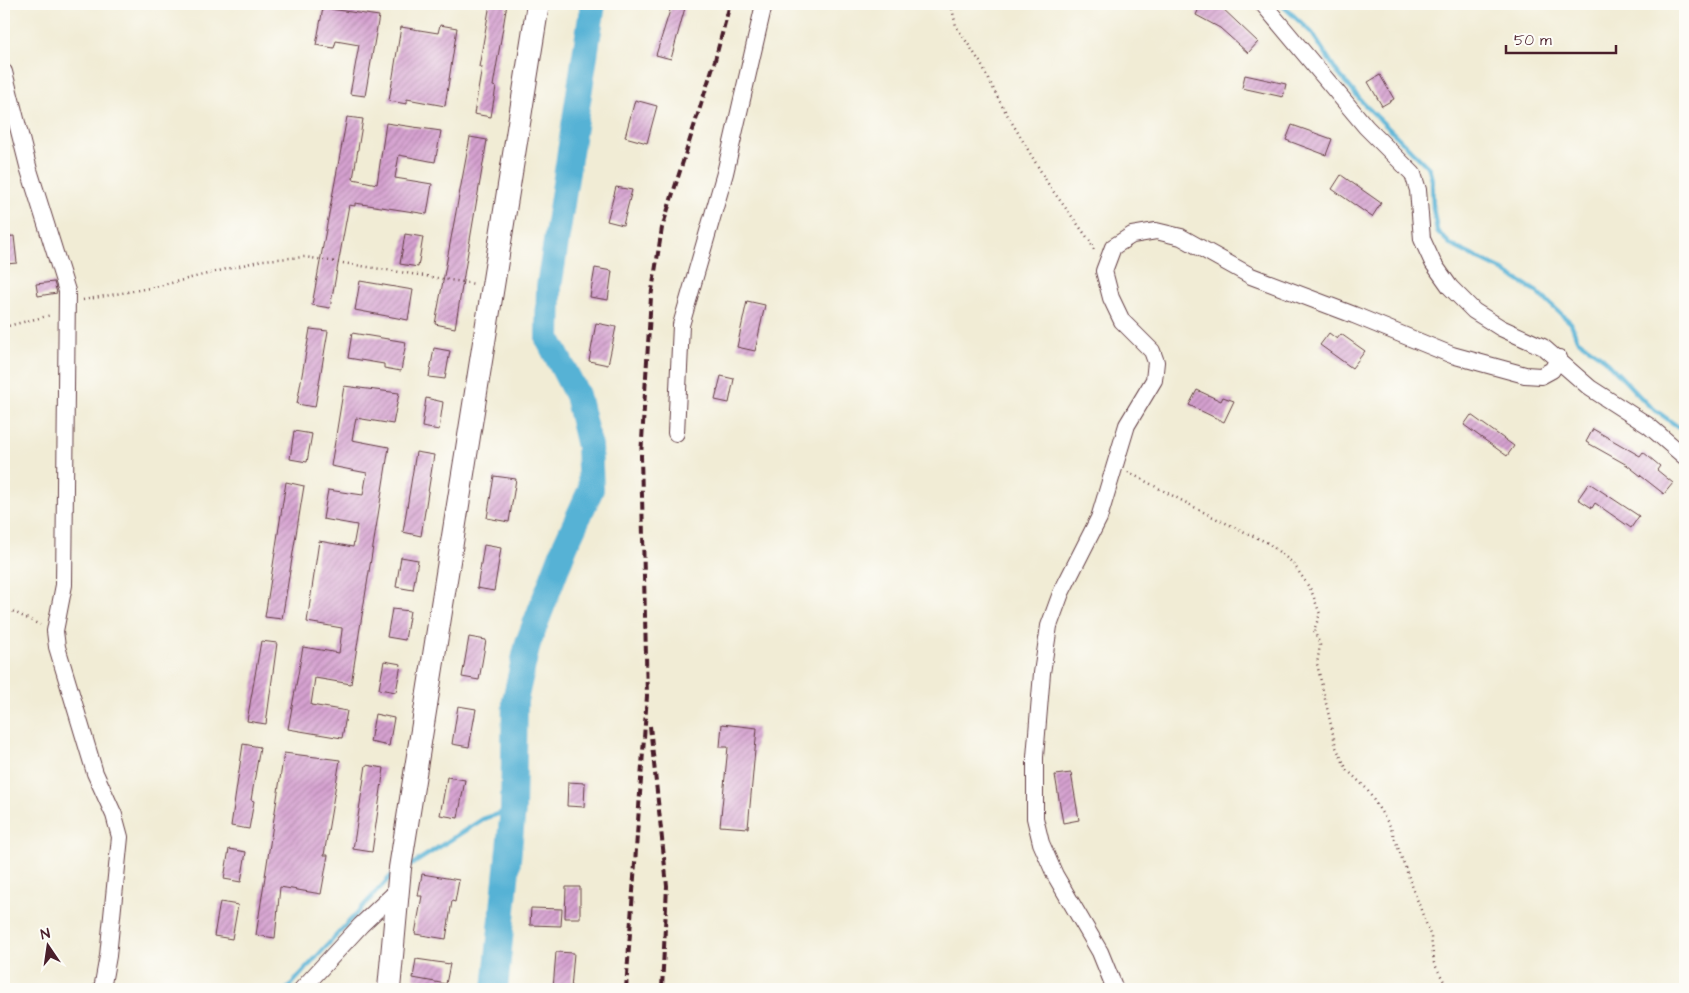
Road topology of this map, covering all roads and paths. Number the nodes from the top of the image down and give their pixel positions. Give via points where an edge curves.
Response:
1 (538, 4) edge
2 (764, 4) edge
3 (951, 4) edge
4 (1263, 4) edge
5 (4, 72) edge
6 (1104, 271) junction
7 (493, 286) junction
8 (66, 311) junction
9 (4, 327) edge
10 (1559, 358) junction
11 (676, 433) dead end
12 (1685, 456) edge
13 (1116, 465) junction
14 (4, 607) edge
15 (56, 631) junction
16 (398, 890) junction
17 (102, 989) edge
18 (302, 989) edge
19 (390, 989) edge
20 (1115, 989) edge
21 (1448, 989) edge

1 - 7 street
2 - 11 street via 725,173 681,325
3 - 6 path via 956,26 980,62 1000,104 1050,188 1090,241
4 - 10 street via 1366,127 1413,174 1418,190 1422,239 1433,263 1450,286 1474,310 1501,328
5 - 8 street via 29,170 63,274 67,290
6 - 10 street via 1113,248 1132,235 1156,231 1181,237 1251,276 1452,355 1525,375 1541,376 1552,370
6 - 13 street via 1111,298 1122,321 1152,351 1156,362 1154,380 1127,425
7 - 8 path via 305,257 263,260 155,287 82,300
7 - 16 street
8 - 9 path
8 - 15 street via 64,585
10 - 12 street via 1590,388 1649,426
13 - 20 street via 1099,518 1061,593 1049,626 1035,766 1035,818 1041,843 1055,875 1100,952
13 - 21 path via 1268,543 1293,563 1311,590 1320,614 1314,630 1320,645 1317,664 1336,748 1347,770 1366,788 1390,826 1431,937 1434,963
14 - 15 path
15 - 17 street via 57,648 95,774 114,815 120,837
16 - 18 street
16 - 19 street

